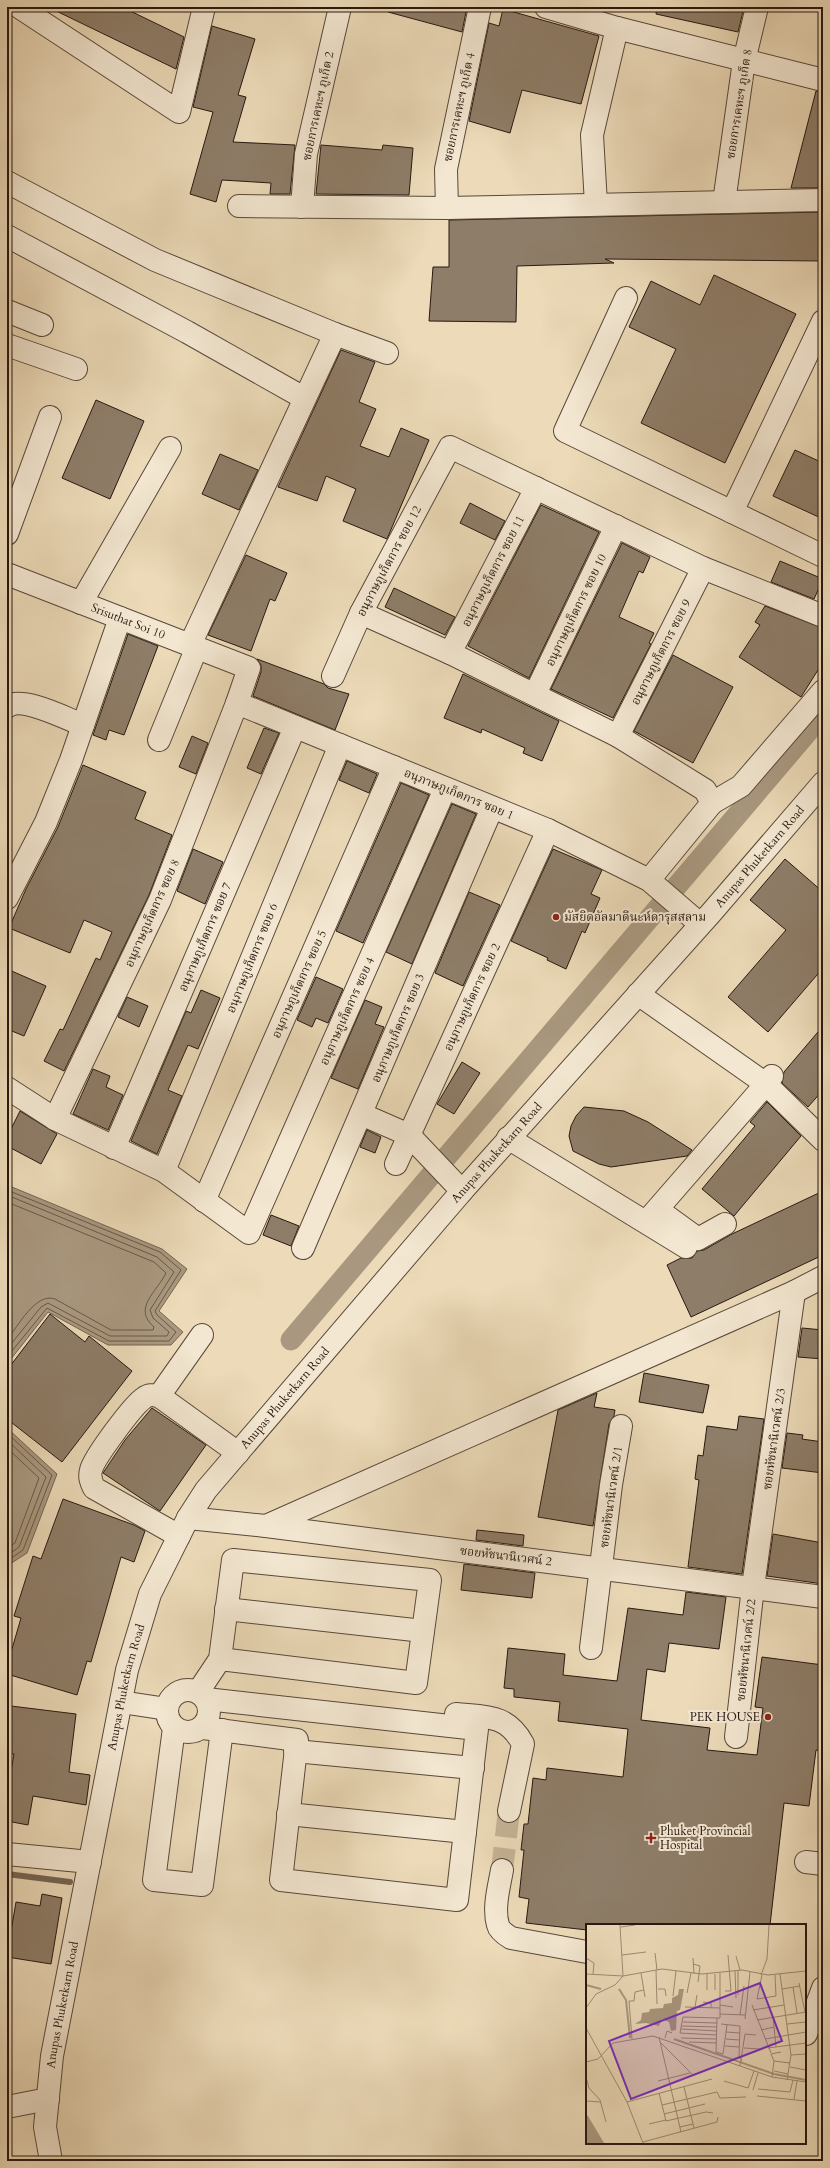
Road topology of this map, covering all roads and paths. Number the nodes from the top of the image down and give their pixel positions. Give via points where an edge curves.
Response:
1 (19, 7) edge
2 (204, 7) edge
3 (340, 7) edge
4 (480, 7) edge
5 (546, 7) edge
6 (756, 7) edge
7 (617, 28) junction
8 (744, 61) junction
9 (823, 80) edge
10 (7, 182) edge
11 (823, 200) edge
12 (724, 202) junction
13 (596, 204) junction
14 (239, 206) dead end
15 (302, 206) junction
16 (447, 208) junction
17 (7, 236) edge
18 (626, 298) dead end
19 (7, 311) edge
20 (823, 321) edge
21 (42, 325) dead end
22 (335, 334) junction
23 (7, 345) edge
24 (387, 353) dead end
25 (76, 369) dead end
26 (304, 398) junction
27 (50, 417) dead end
28 (170, 448) dead end
29 (536, 488) junction
30 (732, 512) junction
31 (616, 526) junction
32 (7, 534) edge
33 (823, 556) edge
34 (704, 568) junction
35 (7, 574) edge
36 (81, 603) junction
37 (361, 612) junction
38 (823, 616) edge
39 (120, 618) junction
40 (194, 646) junction
41 (450, 653) junction
42 (333, 676) dead end
43 (823, 691) edge
44 (535, 694) junction
45 (237, 703) junction
46 (7, 706) edge
47 (83, 725) junction
48 (295, 727) junction
49 (618, 736) junction
50 (159, 740) dead end
51 (340, 745) junction
52 (394, 767) junction
53 (823, 783) edge
54 (445, 788) junction
55 (712, 803) junction
56 (492, 808) junction
57 (548, 830) junction
58 (649, 880) junction
59 (7, 898) edge
60 (700, 924) junction
61 (638, 994) junction
62 (769, 1080) junction
63 (7, 1088) edge
64 (361, 1114) junction
65 (55, 1119) junction
66 (408, 1135) junction
67 (508, 1138) junction
68 (823, 1140) edge
69 (114, 1148) junction
70 (396, 1164) dead end
71 (164, 1171) junction
72 (462, 1191) junction
73 (204, 1201) junction
74 (652, 1216) junction
75 (724, 1224) dead end
76 (686, 1247) dead end
77 (304, 1248) dead end
78 (823, 1277) edge
79 (794, 1292) junction
80 (202, 1335) dead end
81 (159, 1396) junction
82 (621, 1426) dead end
83 (238, 1453) junction
84 (266, 1526) junction
85 (183, 1527) junction
86 (601, 1568) junction
87 (753, 1587) junction
88 (823, 1597) edge
89 (226, 1609) junction
90 (423, 1631) junction
91 (591, 1648) dead end
92 (220, 1659) junction
93 (202, 1695) junction
94 (121, 1702) junction
95 (280, 1707) junction
96 (170, 1718) junction
97 (212, 1729) junction
98 (736, 1737) dead end
99 (295, 1751) junction
100 (473, 1768) junction
101 (509, 1811) tunnel mouth
102 (288, 1814) junction
103 (465, 1832) junction
104 (7, 1854) edge
105 (90, 1862) junction
106 (502, 1870) tunnel mouth
107 (586, 1952) edge
108 (823, 1988) edge
109 (811, 2037) edge
110 (48, 2099) junction
111 (7, 2108) edge
112 (51, 2161) edge

1 - 2 street via 179,112
3 - 15 street, ซอยการเคหะฯ ภูเก็ต 2 via 306,154
4 - 16 street, ซอยการเคหะฯ ภูเก็ต 4 via 446,169
5 - 7 street
6 - 8 street, ซอยการเคหะฯ ภูเก็ต 8
7 - 8 street
7 - 13 street via 592,135
8 - 9 street
8 - 12 street, ซอยการเคหะฯ ภูเก็ต 8
10 - 22 street via 155,260
11 - 12 street
12 - 13 street
13 - 16 street
14 - 15 street
15 - 16 street
17 - 26 street
18 - 30 street via 565,431
19 - 21 street
20 - 30 street
22 - 24 street
22 - 26 street
23 - 25 street
26 - 40 street
27 - 32 street
28 - 36 street
29 - 31 street
29 - 37 street, อนุภาษภูเก็ตการ ซอย 12 via 450,447
29 - 41 street, อนุภาษภูเก็ตการ ซอย 11
30 - 33 street
31 - 34 street
31 - 44 street, อนุภาษภูเก็ตการ ซอย 10
34 - 38 street
34 - 49 street, อนุภาษภูเก็ตการ ซอย 9
35 - 36 street, Srisuthat Soi 10
36 - 39 street, Srisuthat Soi 10
37 - 41 street
37 - 42 street, อนุภาษภูเก็ตการ ซอย 12
39 - 40 street, Srisuthat Soi 10
39 - 47 street
40 - 45 street, Srisuthat Soi 10 via 249,668
40 - 50 street
41 - 44 street
43 - 55 street via 741,786
44 - 49 street
45 - 48 street, อนุภาษภูเก็ตการ ซอย 1
45 - 65 street, อนุภาษภูเก็ตการ ซอย 8 via 160,900
46 - 47 street via 16,703 27,704
47 - 59 street via 46,822
48 - 51 street, อนุภาษภูเก็ตการ ซอย 1
48 - 69 street, อนุภาษภูเก็ตการ ซอย 7
49 - 55 street via 705,790
51 - 52 street, อนุภาษภูเก็ตการ ซอย 1
51 - 71 street, อนุภาษภูเก็ตการ ซอย 6
52 - 54 street, อนุภาษภูเก็ตการ ซอย 1
52 - 73 street, อนุภาษภูเก็ตการ ซอย 5
53 - 60 street, Anupas Phuketkarn Road
54 - 56 street, อนุภาษภูเก็ตการ ซอย 1
54 - 73 street, อนุภาษภูเก็ตการ ซอย 4 via 249,1233
55 - 58 street
56 - 57 street, อนุภาษภูเก็ตการ ซอย 1
56 - 64 street, อนุภาษภูเก็ตการ ซอย 3
57 - 58 street, อนุภาษภูเก็ตการ ซอย 1
57 - 66 street, อนุภาษภูเก็ตการ ซอย 2
58 - 60 street, อนุภาษภูเก็ตการ ซอย 1
60 - 61 street, Anupas Phuketkarn Road
61 - 62 street
61 - 67 street, Anupas Phuketkarn Road
62 - 68 street
62 - 74 street
63 - 65 street
64 - 66 street
64 - 77 street, อนุภาษภูเก็ตการ ซอย 3
65 - 69 street
66 - 70 street, อนุภาษภูเก็ตการ ซอย 2
66 - 72 street
67 - 72 street, Anupas Phuketkarn Road
67 - 74 street
69 - 71 street
71 - 73 street
72 - 83 street, Anupas Phuketkarn Road
74 - 75 street via 698,1239
74 - 76 street
78 - 79 street
79 - 84 street
79 - 87 street, ซอยหัชนานิเวศน์ 2/3
80 - 81 street
81 - 83 street
81 - 85 street via 148,1395 142,1398 100,1452 91,1470 90,1479 94,1488 110,1498
82 - 86 street, ซอยหัชนานิเวศน์ 2/1
83 - 85 street, Anupas Phuketkarn Road via 206,1490
84 - 85 street, ซอยหัชนานิเวศน์ 2
84 - 86 street, ซอยหัชนานิเวศน์ 2
85 - 94 street, Anupas Phuketkarn Road via 150,1594 127,1670
86 - 87 street, ซอยหัชนานิเวศน์ 2
86 - 91 street, ซอยหัชนานิเวศน์ 2/1
87 - 88 street, ซอยหัชนานิเวศน์ 2
87 - 98 street, ซอยหัชนานิเวศน์ 2/2
89 - 90 street
89 - 90 street via 233,1560 430,1580
89 - 92 street
90 - 92 street via 416,1683
92 - 93 street
93 - 95 street
93 - 96 street via 188,1690 178,1692 170,1699
93 - 97 street via 210,1708 208,1719
94 - 96 street
94 - 105 street, Anupas Phuketkarn Road
95 - 100 street via 477,1729
95 - 101 street via 298,1698 496,1718 509,1725 523,1744
96 - 97 street via 183,1733
96 - 97 street via 154,1880 202,1885
97 - 99 street via 297,1740
99 - 100 street
99 - 102 street
100 - 103 street
102 - 103 street
102 - 103 street via 281,1880 457,1900
104 - 105 street
105 - 110 street, Anupas Phuketkarn Road via 52,2056
106 - 107 street via 497,1898 498,1926 503,1932 511,1938
108 - 109 street
110 - 111 street
110 - 112 street, Anupas Phuketkarn Road via 45,2127

